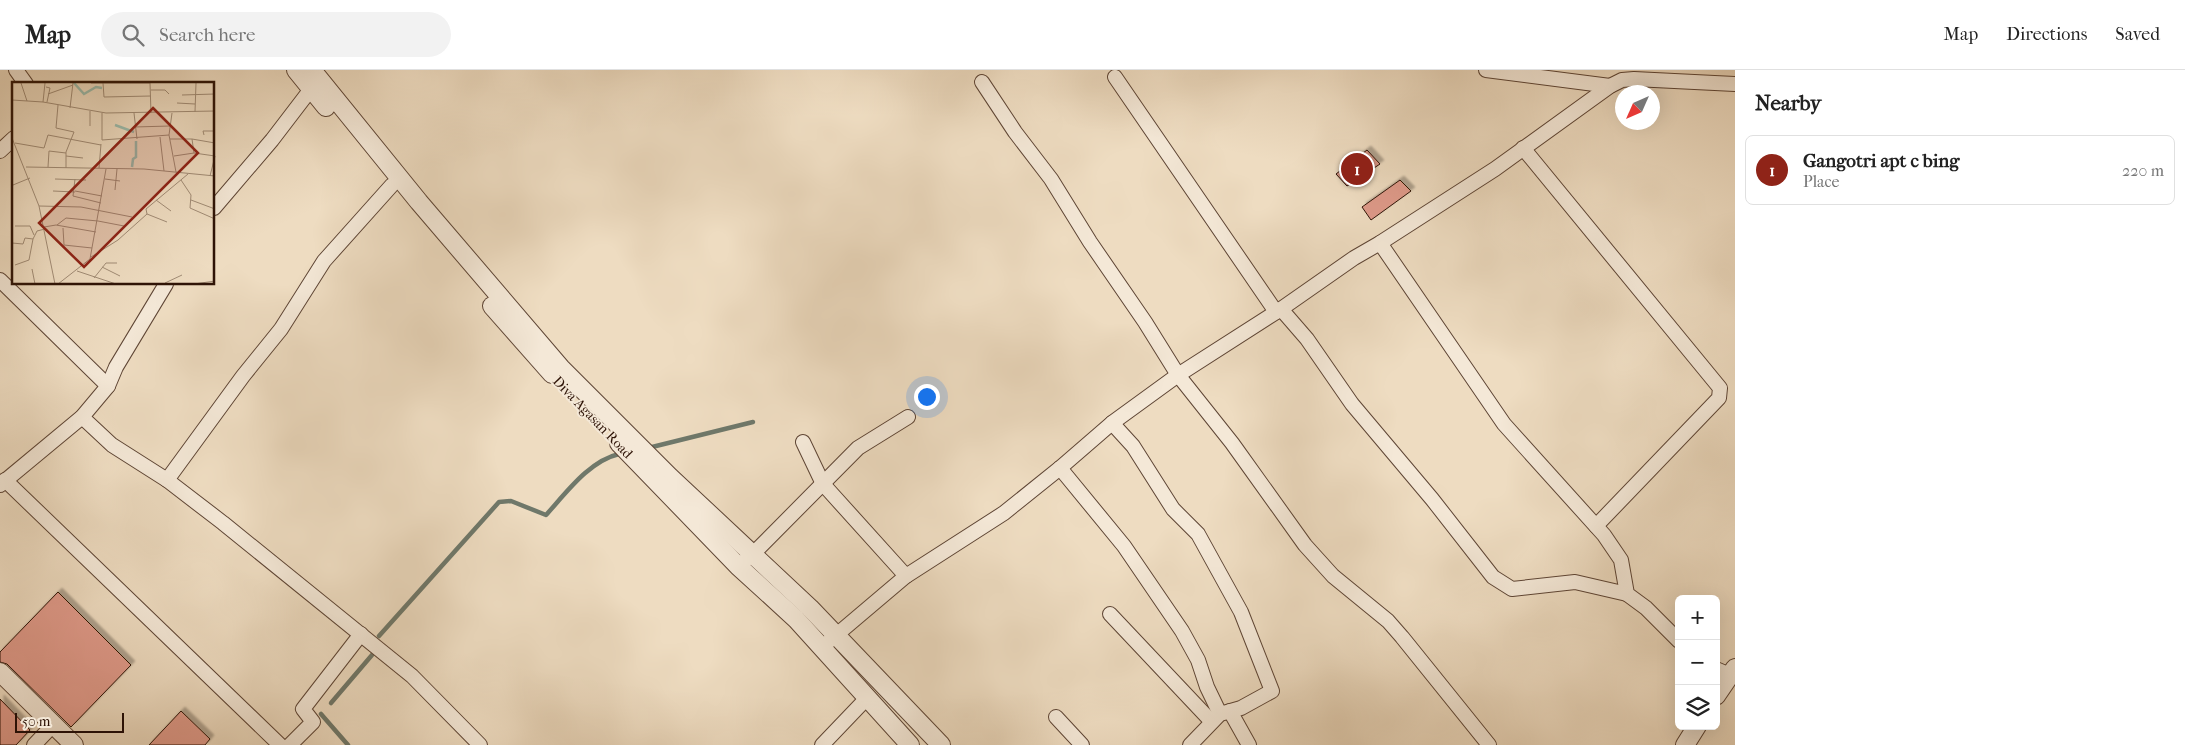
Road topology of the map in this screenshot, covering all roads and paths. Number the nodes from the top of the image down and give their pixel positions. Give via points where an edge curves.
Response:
1 (16, 70) edge
2 (296, 70) edge
3 (312, 70) edge
4 (1486, 70) edge
5 (1115, 77) dead end
6 (25, 82) edge
7 (982, 82) dead end
8 (1735, 84) edge
9 (1610, 86) junction
10 (311, 89) junction
11 (12, 140) edge
12 (1523, 148) junction
13 (0, 151) edge
14 (392, 185) junction
15 (215, 207) edge
16 (1380, 243) junction
17 (0, 280) edge
18 (165, 285) edge
19 (1278, 310) junction
20 (1178, 375) junction
21 (108, 386) junction
22 (908, 417) dead end
23 (82, 418) junction
24 (1112, 422) junction
25 (803, 442) dead end
26 (1060, 468) junction
27 (167, 480) junction
28 (3, 482) edge
29 (823, 484) junction
30 (1596, 526) junction
31 (753, 554) junction
32 (738, 566) junction
33 (906, 576) junction
34 (1627, 594) junction
35 (1110, 614) dead end
36 (361, 634) junction
37 (836, 635) junction
38 (1678, 640) edge
39 (821, 648) junction
40 (1727, 671) edge
41 (0, 672) edge
42 (1720, 687) edge
43 (866, 699) junction
44 (1221, 716) junction
45 (1056, 717) dead end
46 (53, 724) junction
47 (1694, 730) edge
48 (34, 745) edge
49 (74, 745) edge
50 (280, 745) edge
51 (290, 745) edge
52 (480, 745) edge
53 (822, 745) edge
54 (910, 745) edge
55 (941, 745) edge
56 (1082, 745) edge
57 (1190, 745) edge
58 (1249, 745) edge
59 (1489, 745) edge
60 (1685, 745) edge

1 - 6 street
2 - 10 street, Diva Agasan Road
3 - 31 street via 419,202 561,368 670,478
4 - 9 street
5 - 19 street
7 - 20 street via 1051,179
8 - 9 street via 1634,79
9 - 12 street
10 - 14 street, Diva Agasan Road
10 - 15 street
11 - 13 street
12 - 16 street
12 - 30 street via 1720,388 1719,398
14 - 27 street via 324,261 281,329
14 - 32 street, Diva Agasan Road via 529,350
16 - 19 street
16 - 30 street via 1504,424
17 - 21 street
18 - 21 street
19 - 20 street
19 - 34 street via 1307,339 1352,404 1493,577 1512,589 1576,582
20 - 24 street
20 - 59 street via 1232,443 1305,545 1333,576 1388,621
21 - 23 street
22 - 29 street via 858,448
23 - 27 street via 112,445
23 - 28 street
24 - 26 street
24 - 44 street via 1133,446 1173,509 1198,534 1241,612 1272,691
25 - 29 street
26 - 33 street via 1004,513
26 - 44 street via 1124,546 1182,631
27 - 36 street
28 - 50 street
29 - 31 street
29 - 33 street
30 - 34 street via 1621,560
31 - 32 street
31 - 37 street
32 - 39 street, Diva Agasan Road via 796,619
33 - 37 street
34 - 38 street
35 - 44 street
36 - 51 street via 303,709 313,722
36 - 52 street via 412,676
37 - 39 street
37 - 55 street
39 - 43 street, Diva Agasan Road
40 - 42 street
41 - 46 street
43 - 53 street
43 - 54 street, Diva Agasan Road
44 - 57 street
44 - 58 street
45 - 56 street
46 - 48 street
46 - 49 street
47 - 60 street

